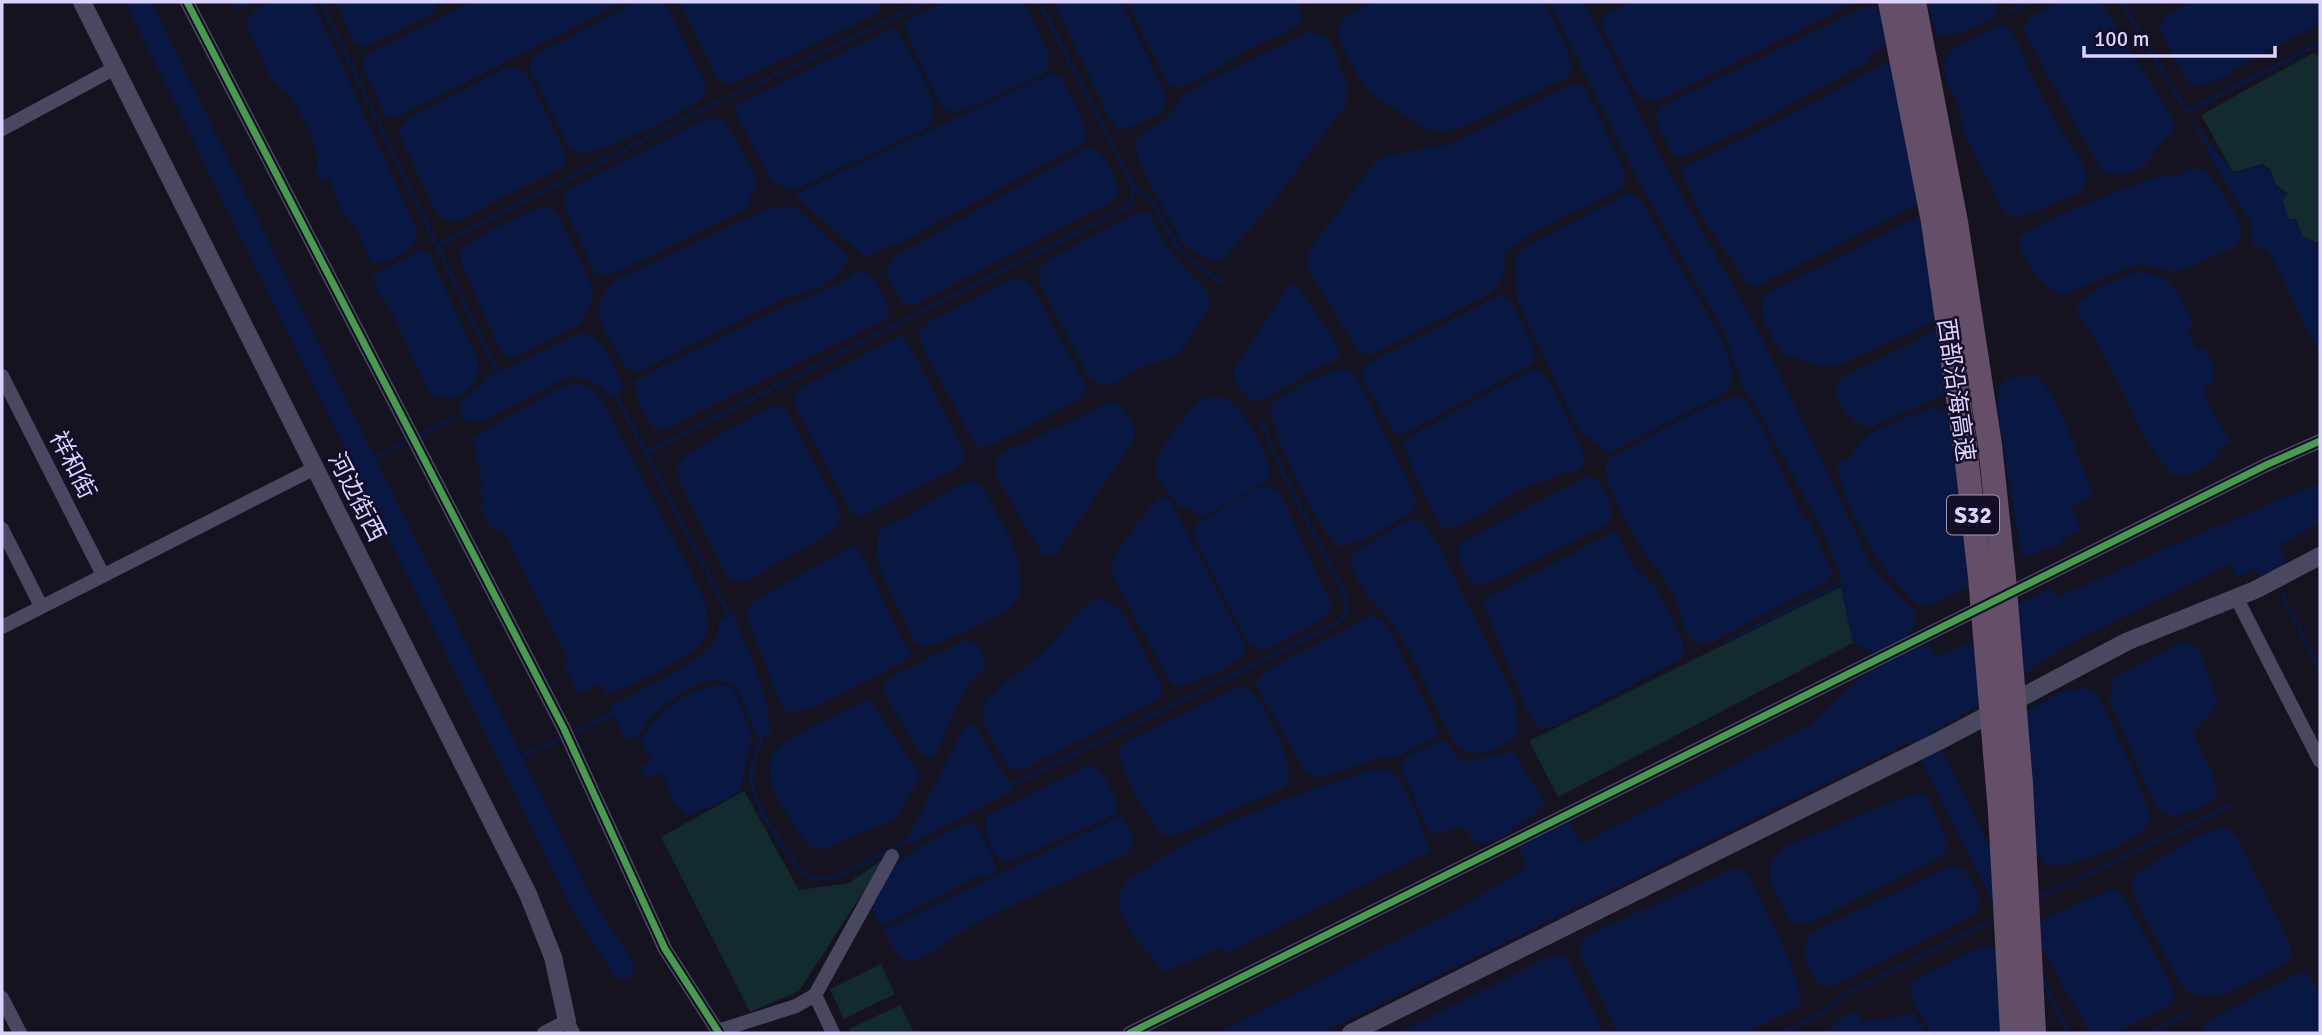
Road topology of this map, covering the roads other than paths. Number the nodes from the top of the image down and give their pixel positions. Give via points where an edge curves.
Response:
1 (82, 2) edge
2 (187, 2) edge
3 (1890, 2) edge
4 (1914, 2) edge
5 (115, 68) junction
6 (2, 130) edge
7 (2, 376) edge
8 (2320, 441) edge
9 (315, 468) junction
10 (2, 529) edge
11 (2320, 556) edge
12 (103, 575) junction
13 (2236, 597) junction
14 (41, 606) junction
15 (2, 627) edge
16 (2320, 761) edge
17 (892, 856) dead end
18 (815, 995) junction
19 (2, 998) edge
20 (570, 1027) edge
21 (718, 1032) edge
22 (20, 1033) edge
23 (544, 1033) edge
24 (833, 1033) edge
25 (1130, 1033) edge
26 (1351, 1033) edge
27 (2012, 1033) edge
28 (2034, 1033) edge

1 - 5 street, 河边街西
2 - 21 street via 567,736 665,949
3 - 27 highway, 西部沿海高速 / S32, bridge via 1933,222 1969,481 1999,798
4 - 28 highway, 西部沿海高速 / S32, bridge via 1956,222 1991,458 2021,784
5 - 6 street
5 - 9 street, 河边街西
7 - 12 street, 祥和街
8 - 25 street
9 - 12 street
9 - 20 street, 河边街西 via 528,894 553,957
10 - 14 street
11 - 13 street
12 - 14 street
13 - 16 street
13 - 26 street via 2128,641 1939,741
14 - 15 street
17 - 18 street
18 - 21 street via 796,1006
18 - 24 street
19 - 22 street
20 - 23 street

